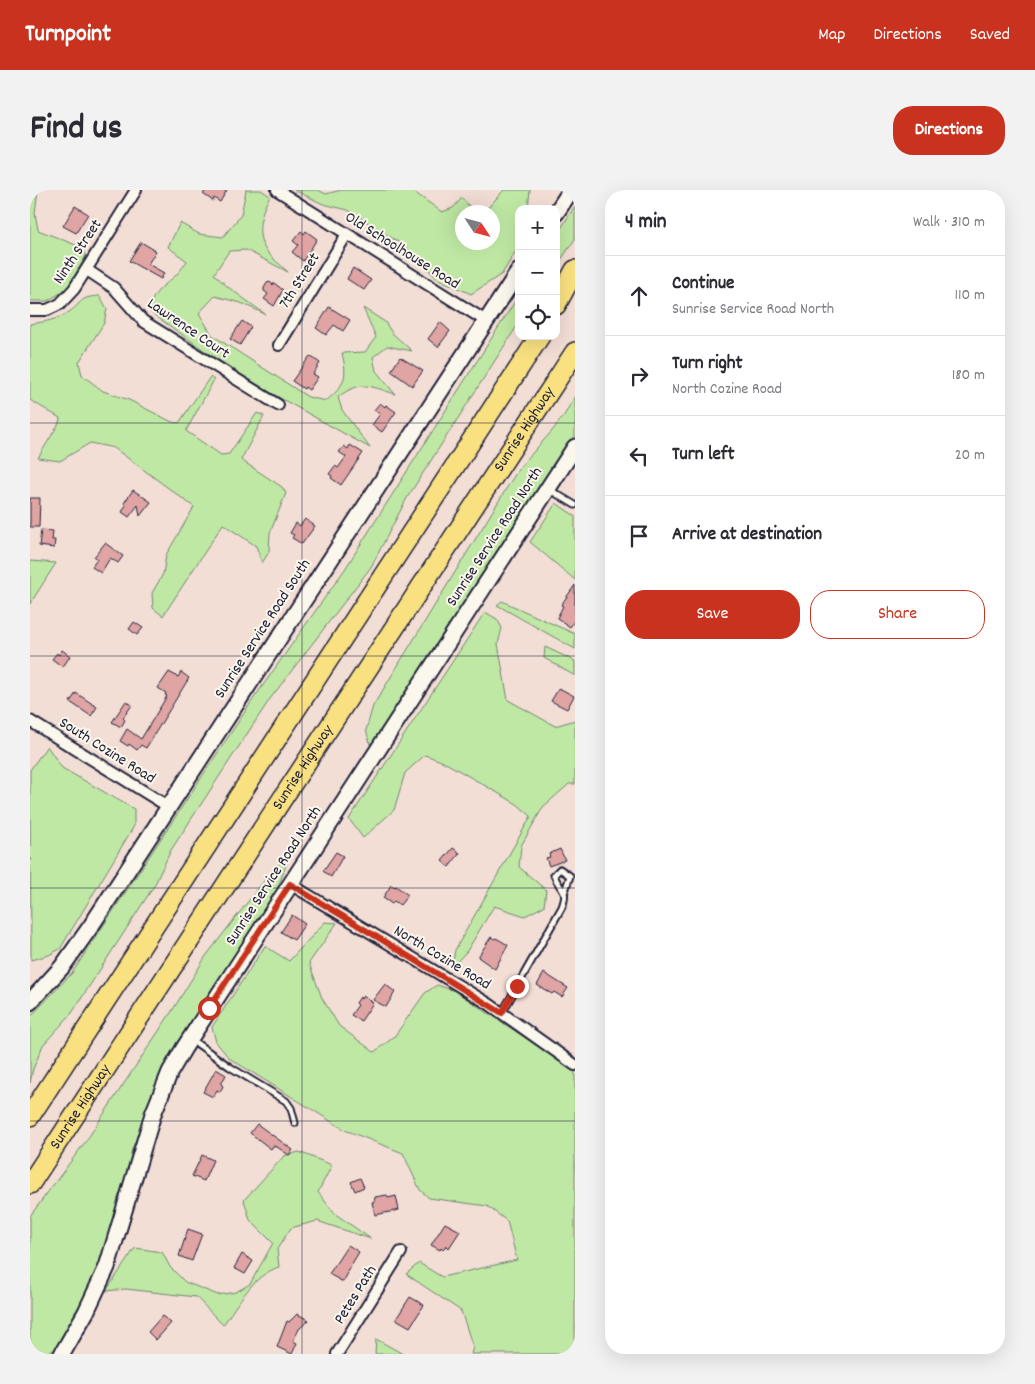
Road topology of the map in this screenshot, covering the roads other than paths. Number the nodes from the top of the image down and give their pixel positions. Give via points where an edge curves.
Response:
1 (136, 190) edge
2 (277, 190) edge
3 (572, 190) edge
4 (560, 207) edge
5 (347, 234) junction
6 (88, 270) junction
7 (575, 270) edge
8 (515, 277) edge
9 (575, 283) edge
10 (560, 298) edge
11 (560, 306) edge
12 (30, 310) edge
13 (486, 321) junction
14 (538, 340) edge
15 (278, 345) dead end
16 (575, 352) edge
17 (278, 405) dead end
18 (575, 447) edge
19 (548, 489) junction
20 (575, 505) edge
21 (30, 722) edge
22 (168, 806) junction
23 (290, 884) junction
24 (565, 891) dead end
25 (30, 1002) edge
26 (502, 1013) junction
27 (189, 1038) junction
28 (575, 1065) edge
29 (30, 1116) edge
30 (295, 1123) dead end
31 (30, 1184) edge
32 (402, 1252) dead end
33 (62, 1354) edge
34 (337, 1354) edge

1 - 6 street, Ninth Street
2 - 5 street, Old Schoolhouse Road
3 - 4 street
5 - 13 street, Old Schoolhouse Road
5 - 15 street, 7th Street
6 - 12 street, Ninth Street via 60,304 47,310
6 - 17 street, Lawrence Court via 114,288 143,321
7 - 10 highway
8 - 13 street, Sunrise Service Road South
9 - 11 highway
13 - 22 street, Sunrise Service Road South
14 - 29 highway
16 - 31 highway, Sunrise Highway
18 - 19 street, Sunrise Service Road North
19 - 20 lane
19 - 23 street, Sunrise Service Road North
21 - 22 street, South Cozine Road
22 - 25 street, Sunrise Service Road South via 72,953
23 - 26 street, North Cozine Road
23 - 27 street, Sunrise Service Road North
24 - 26 lane via 562,908
26 - 28 street, North Cozine Road
27 - 30 lane via 286,1101
27 - 33 street, Sunrise Service Road North via 170,1072 153,1114 107,1267
32 - 34 street, Petes Path

